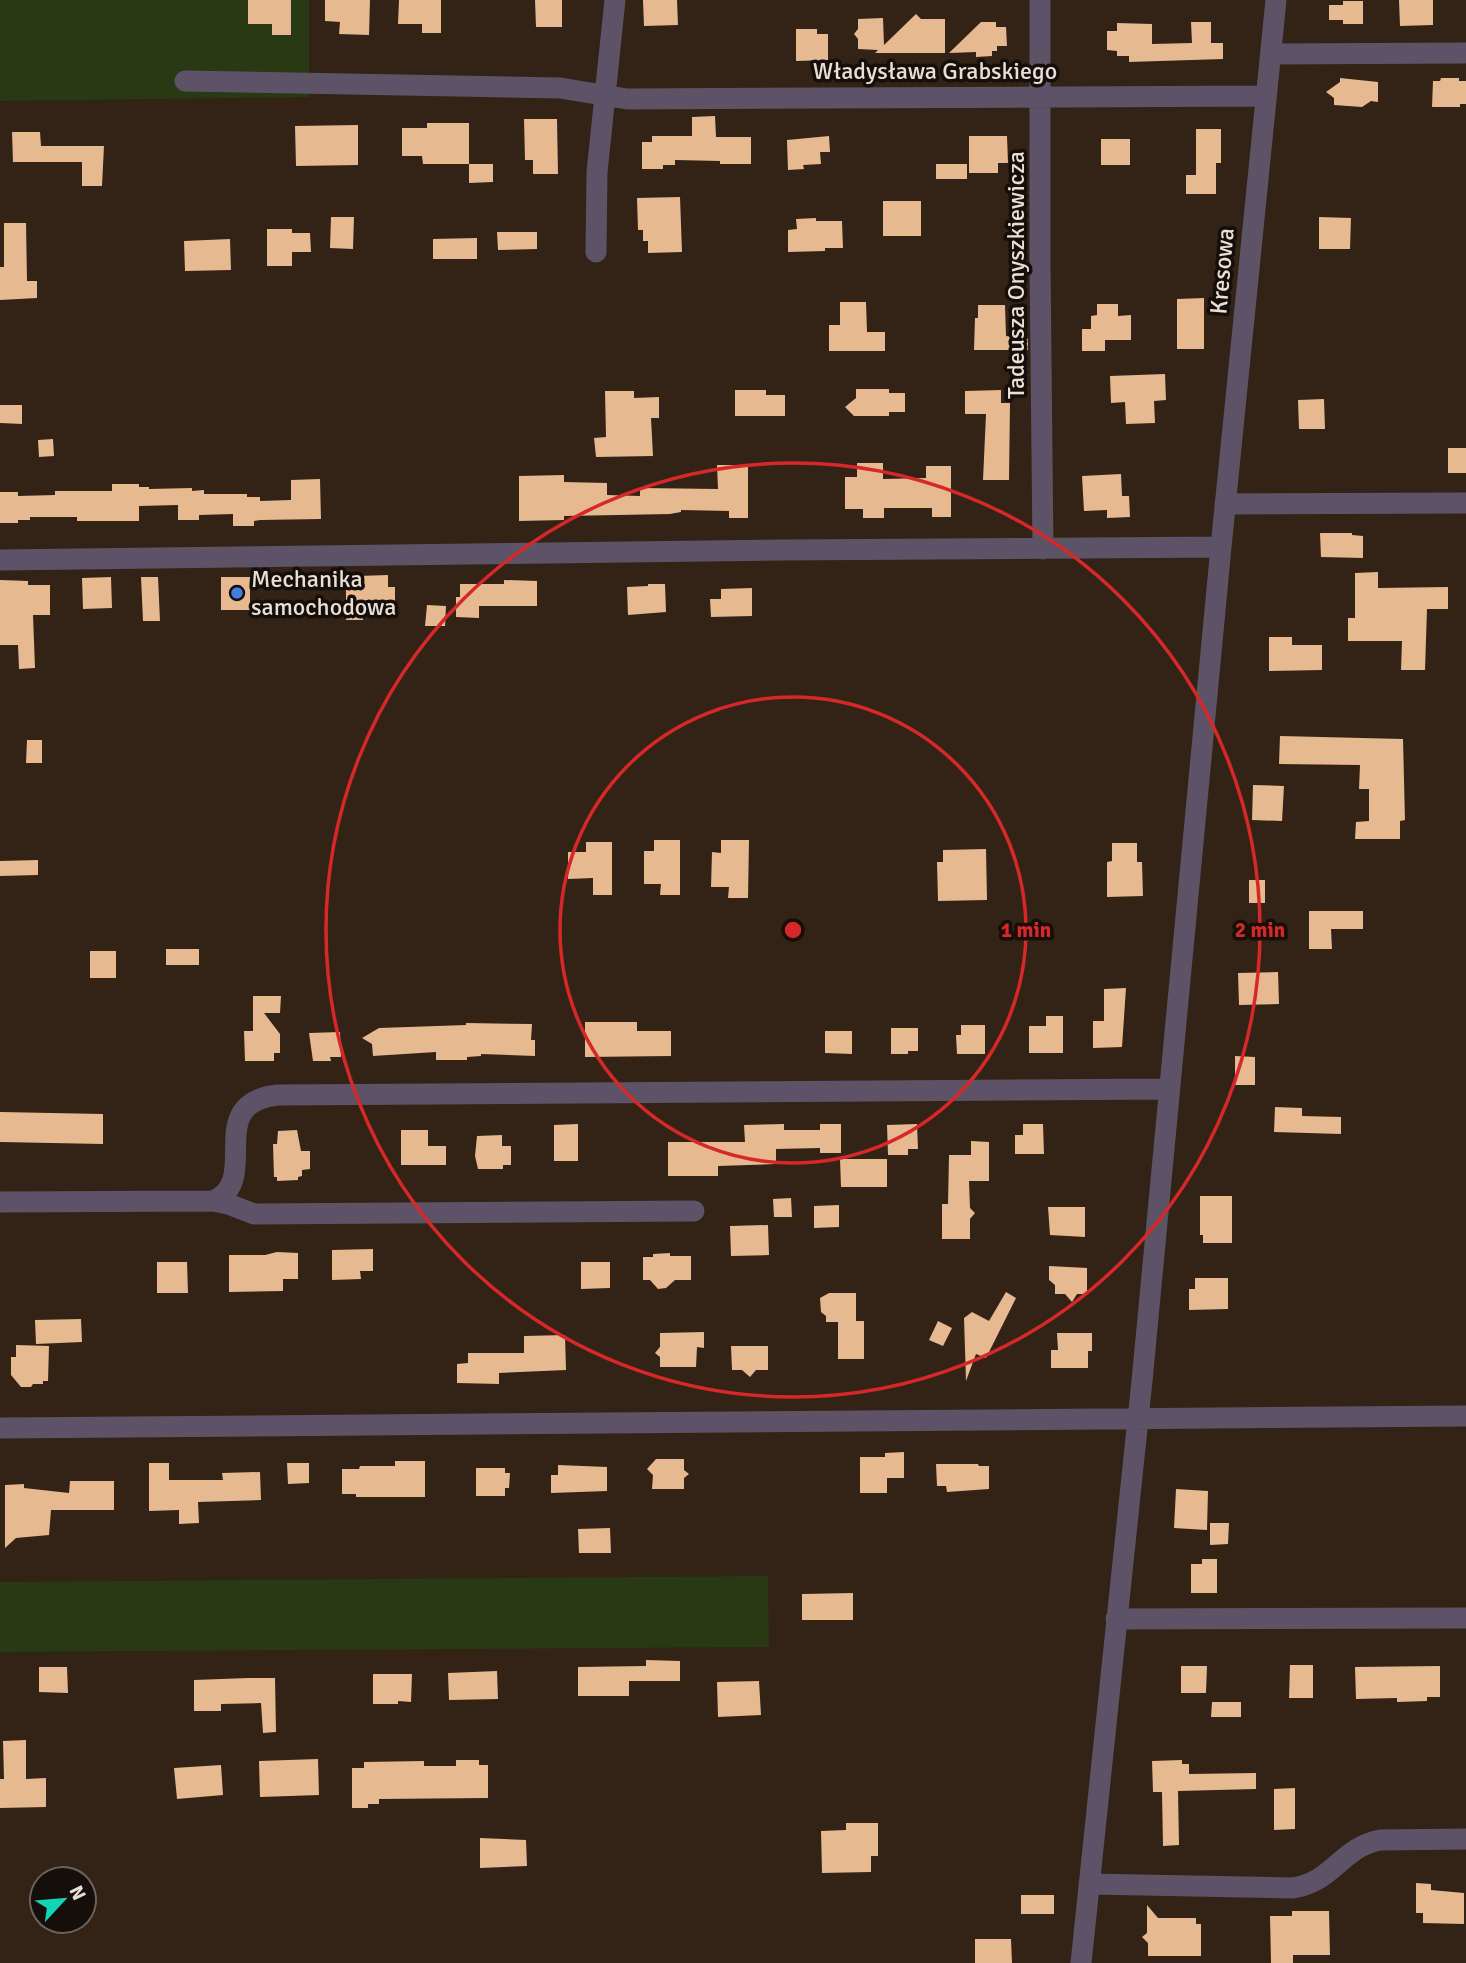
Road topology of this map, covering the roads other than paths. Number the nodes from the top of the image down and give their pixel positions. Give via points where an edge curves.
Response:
1 (615, 0) edge
2 (1040, 0) edge
3 (1276, 0) edge
4 (1466, 53) edge
5 (1270, 54) junction
6 (185, 81) dead end
7 (604, 96) junction
8 (1041, 96) junction
9 (1266, 96) junction
10 (596, 252) dead end
11 (1225, 503) junction
12 (1466, 503) edge
13 (1221, 547) junction
14 (1043, 549) junction
15 (0, 560) edge
16 (1169, 1089) junction
17 (213, 1201) junction
18 (0, 1202) edge
19 (694, 1210) dead end
20 (1466, 1416) edge
21 (1137, 1418) junction
22 (0, 1428) edge
23 (1466, 1618) edge
24 (1116, 1619) junction
25 (1466, 1839) edge
26 (1088, 1884) junction
27 (1081, 1963) edge

1 - 7 street
2 - 8 street, Tadeusza Onyszkiewicza
3 - 5 street, Kresowa
4 - 5 street
5 - 9 street, Kresowa
6 - 7 street, Władysława Grabskiego via 560,88
7 - 8 street, Władysława Grabskiego
7 - 10 street via 595,198
8 - 9 street, Władysława Grabskiego
8 - 14 street, Tadeusza Onyszkiewicza
9 - 11 street, Kresowa
11 - 12 street
11 - 13 street, Kresowa
13 - 14 street
13 - 16 street, Kresowa
14 - 15 street
16 - 17 street via 277,1095 258,1099 240,1113 234,1173 225,1194
16 - 21 street, Kresowa
17 - 18 street
17 - 19 street via 254,1214
20 - 21 street
21 - 22 street
21 - 24 street, Kresowa
23 - 24 street
24 - 26 street, Kresowa
25 - 26 street via 1370,1842 1350,1852 1321,1879 1292,1888
26 - 27 street, Kresowa

